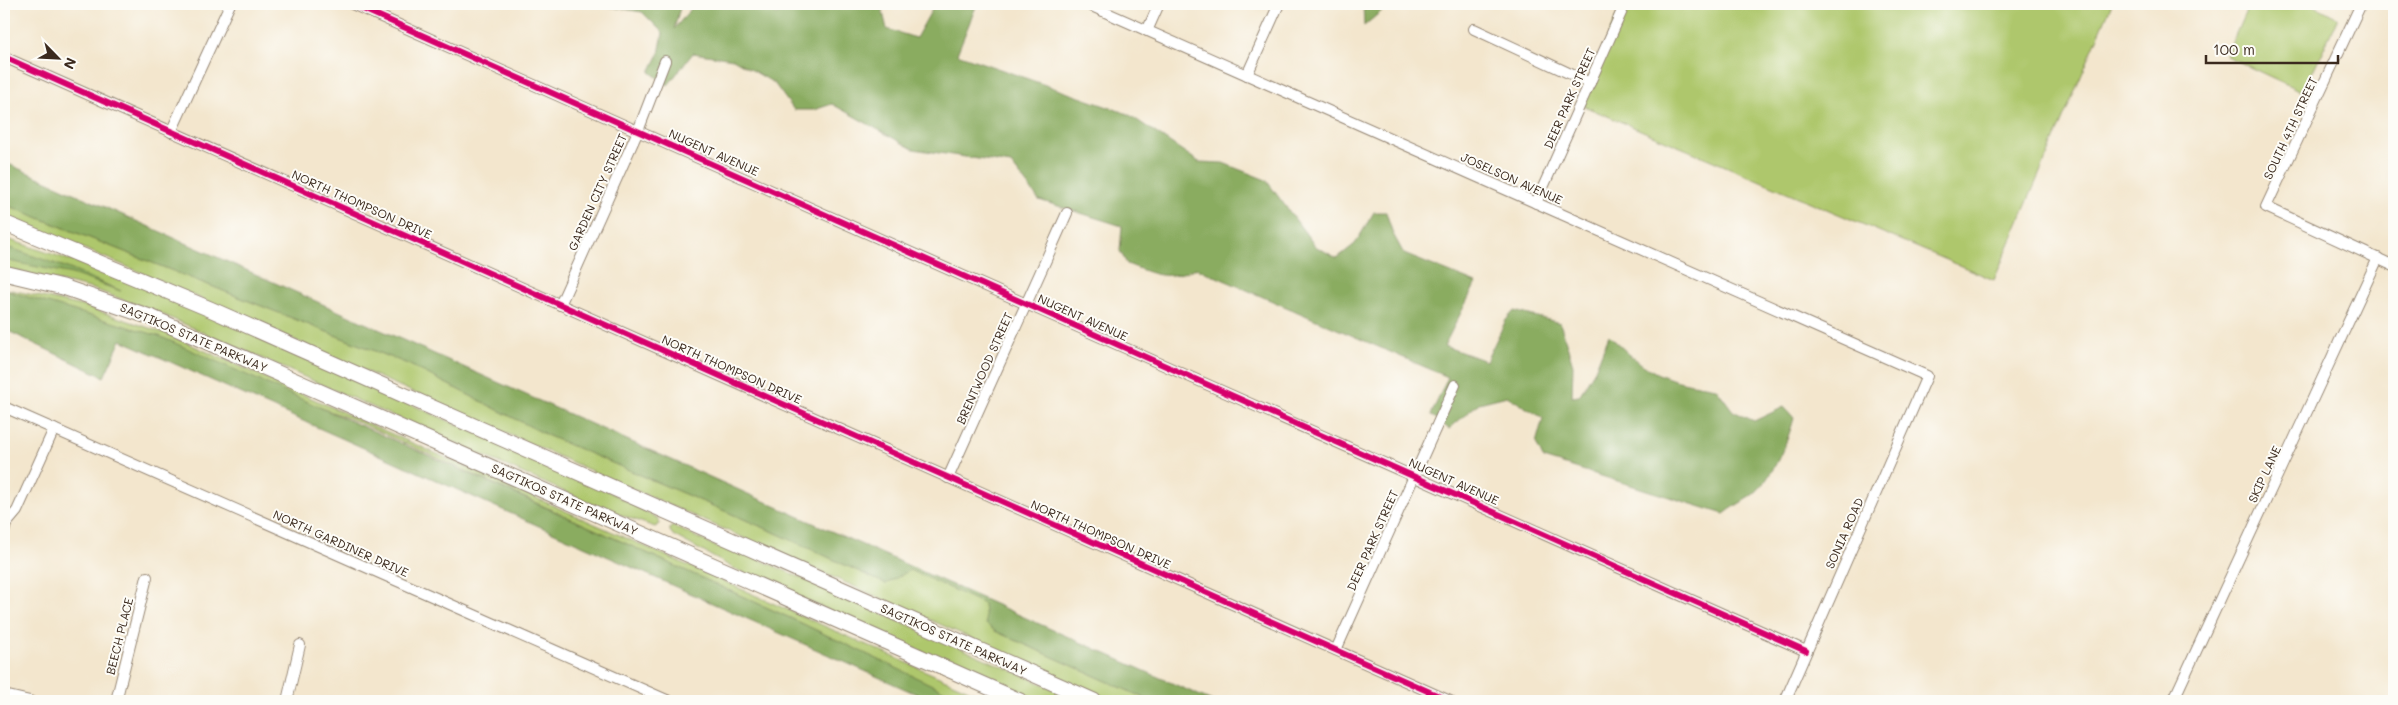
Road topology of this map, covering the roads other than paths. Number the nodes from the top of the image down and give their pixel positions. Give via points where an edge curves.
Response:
1 (230, 4) edge
2 (352, 4) edge
3 (1087, 4) edge
4 (1159, 4) edge
5 (1279, 4) edge
6 (1625, 4) edge
7 (2361, 4) edge
8 (1474, 29) dead end
9 (1147, 31) junction
10 (4, 57) edge
11 (665, 61) dead end
12 (1247, 75) junction
13 (1590, 83) junction
14 (171, 132) junction
15 (638, 132) junction
16 (1536, 203) junction
17 (1067, 213) dead end
18 (4, 223) edge
19 (4, 233) edge
20 (2378, 258) junction
21 (2394, 266) edge
22 (4, 273) edge
23 (4, 279) edge
24 (108, 301) junction
25 (1026, 304) junction
26 (560, 305) junction
27 (210, 309) junction
28 (1927, 376) joint
29 (1455, 385) dead end
30 (4, 407) edge
31 (54, 429) junction
32 (1414, 475) junction
33 (948, 478) junction
34 (4, 532) edge
35 (147, 578) dead end
36 (300, 645) dead end
37 (1336, 650) junction
38 (1806, 650) junction
39 (4, 695) edge
40 (30, 701) edge
41 (116, 701) edge
42 (287, 701) edge
43 (669, 701) edge
44 (1020, 701) edge
45 (1094, 701) edge
46 (1450, 701) edge
47 (1785, 701) edge
48 (2173, 701) edge

1 - 14 street
2 - 15 street, NUGENT AVENUE
3 - 9 street, JOSELSON AVENUE
4 - 9 street
5 - 12 street
6 - 13 street, DEER PARK STREET
7 - 20 street, SOUTH 4TH STREET via 2266,207
8 - 13 street
9 - 12 street, JOSELSON AVENUE
10 - 14 street, NORTH THOMPSON DRIVE
11 - 15 street, GARDEN CITY STREET
12 - 16 street, JOSELSON AVENUE
13 - 16 street, DEER PARK STREET
14 - 26 street, NORTH THOMPSON DRIVE
15 - 25 street, NUGENT AVENUE
15 - 26 street, GARDEN CITY STREET
16 - 28 street, JOSELSON AVENUE
17 - 25 street, BRENTWOOD STREET
18 - 27 highway
19 - 27 highway
20 - 21 street
20 - 48 street, SKIP LANE
22 - 24 highway
23 - 24 highway
24 - 44 highway, SAGTIKOS STATE PARKWAY via 210,342
25 - 32 street, NUGENT AVENUE
25 - 33 street, BRENTWOOD STREET
26 - 33 street, NORTH THOMPSON DRIVE
27 - 45 highway, SAGTIKOS STATE PARKWAY
28 - 38 street, SONIA ROAD
29 - 32 street, DEER PARK STREET
30 - 31 street, NORTH GARDINER DRIVE
31 - 34 street via 17,511 6,524
31 - 43 street, NORTH GARDINER DRIVE
32 - 37 street, DEER PARK STREET
32 - 38 street, NUGENT AVENUE
33 - 37 street, NORTH THOMPSON DRIVE
35 - 41 street, BEECH PLACE
36 - 42 street
37 - 46 street, NORTH THOMPSON DRIVE
38 - 47 street, SONIA ROAD
39 - 40 street

